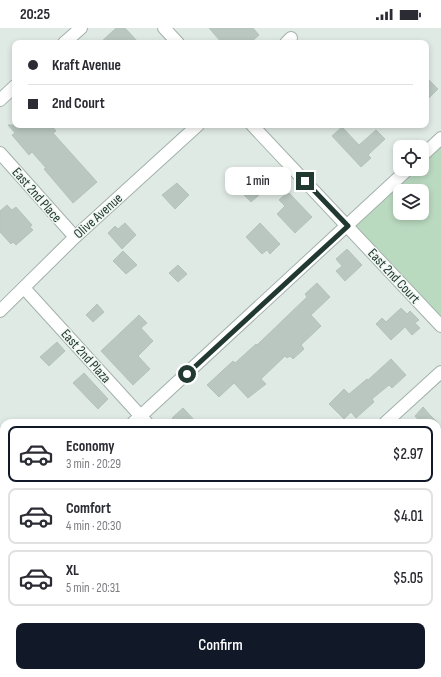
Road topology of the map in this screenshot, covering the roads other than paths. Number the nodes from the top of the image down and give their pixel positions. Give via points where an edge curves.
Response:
1 (80, 28) edge
2 (164, 28) edge
3 (67, 40) edge
4 (175, 40) edge
5 (12, 89) edge
6 (1, 98) edge
7 (195, 128) edge
8 (255, 128) edge
9 (441, 138) edge
10 (429, 149) edge
11 (0, 153) edge
12 (401, 176) edge
13 (348, 226) junction
14 (75, 237) junction
15 (24, 288) junction
16 (0, 311) edge
17 (441, 326) edge
18 (441, 372) edge
19 (139, 419) edge
20 (143, 419) edge
21 (389, 419) edge

1 - 3 street
2 - 4 street
5 - 6 street
7 - 14 street, Olive Avenue
8 - 13 street, East 2nd Court
9 - 10 street
11 - 14 street, East 2nd Place
12 - 13 street
13 - 17 street, East 2nd Court
13 - 20 street
14 - 15 street, Olive Avenue
15 - 16 street, Olive Avenue
15 - 19 street, East 2nd Plaza
18 - 21 street

